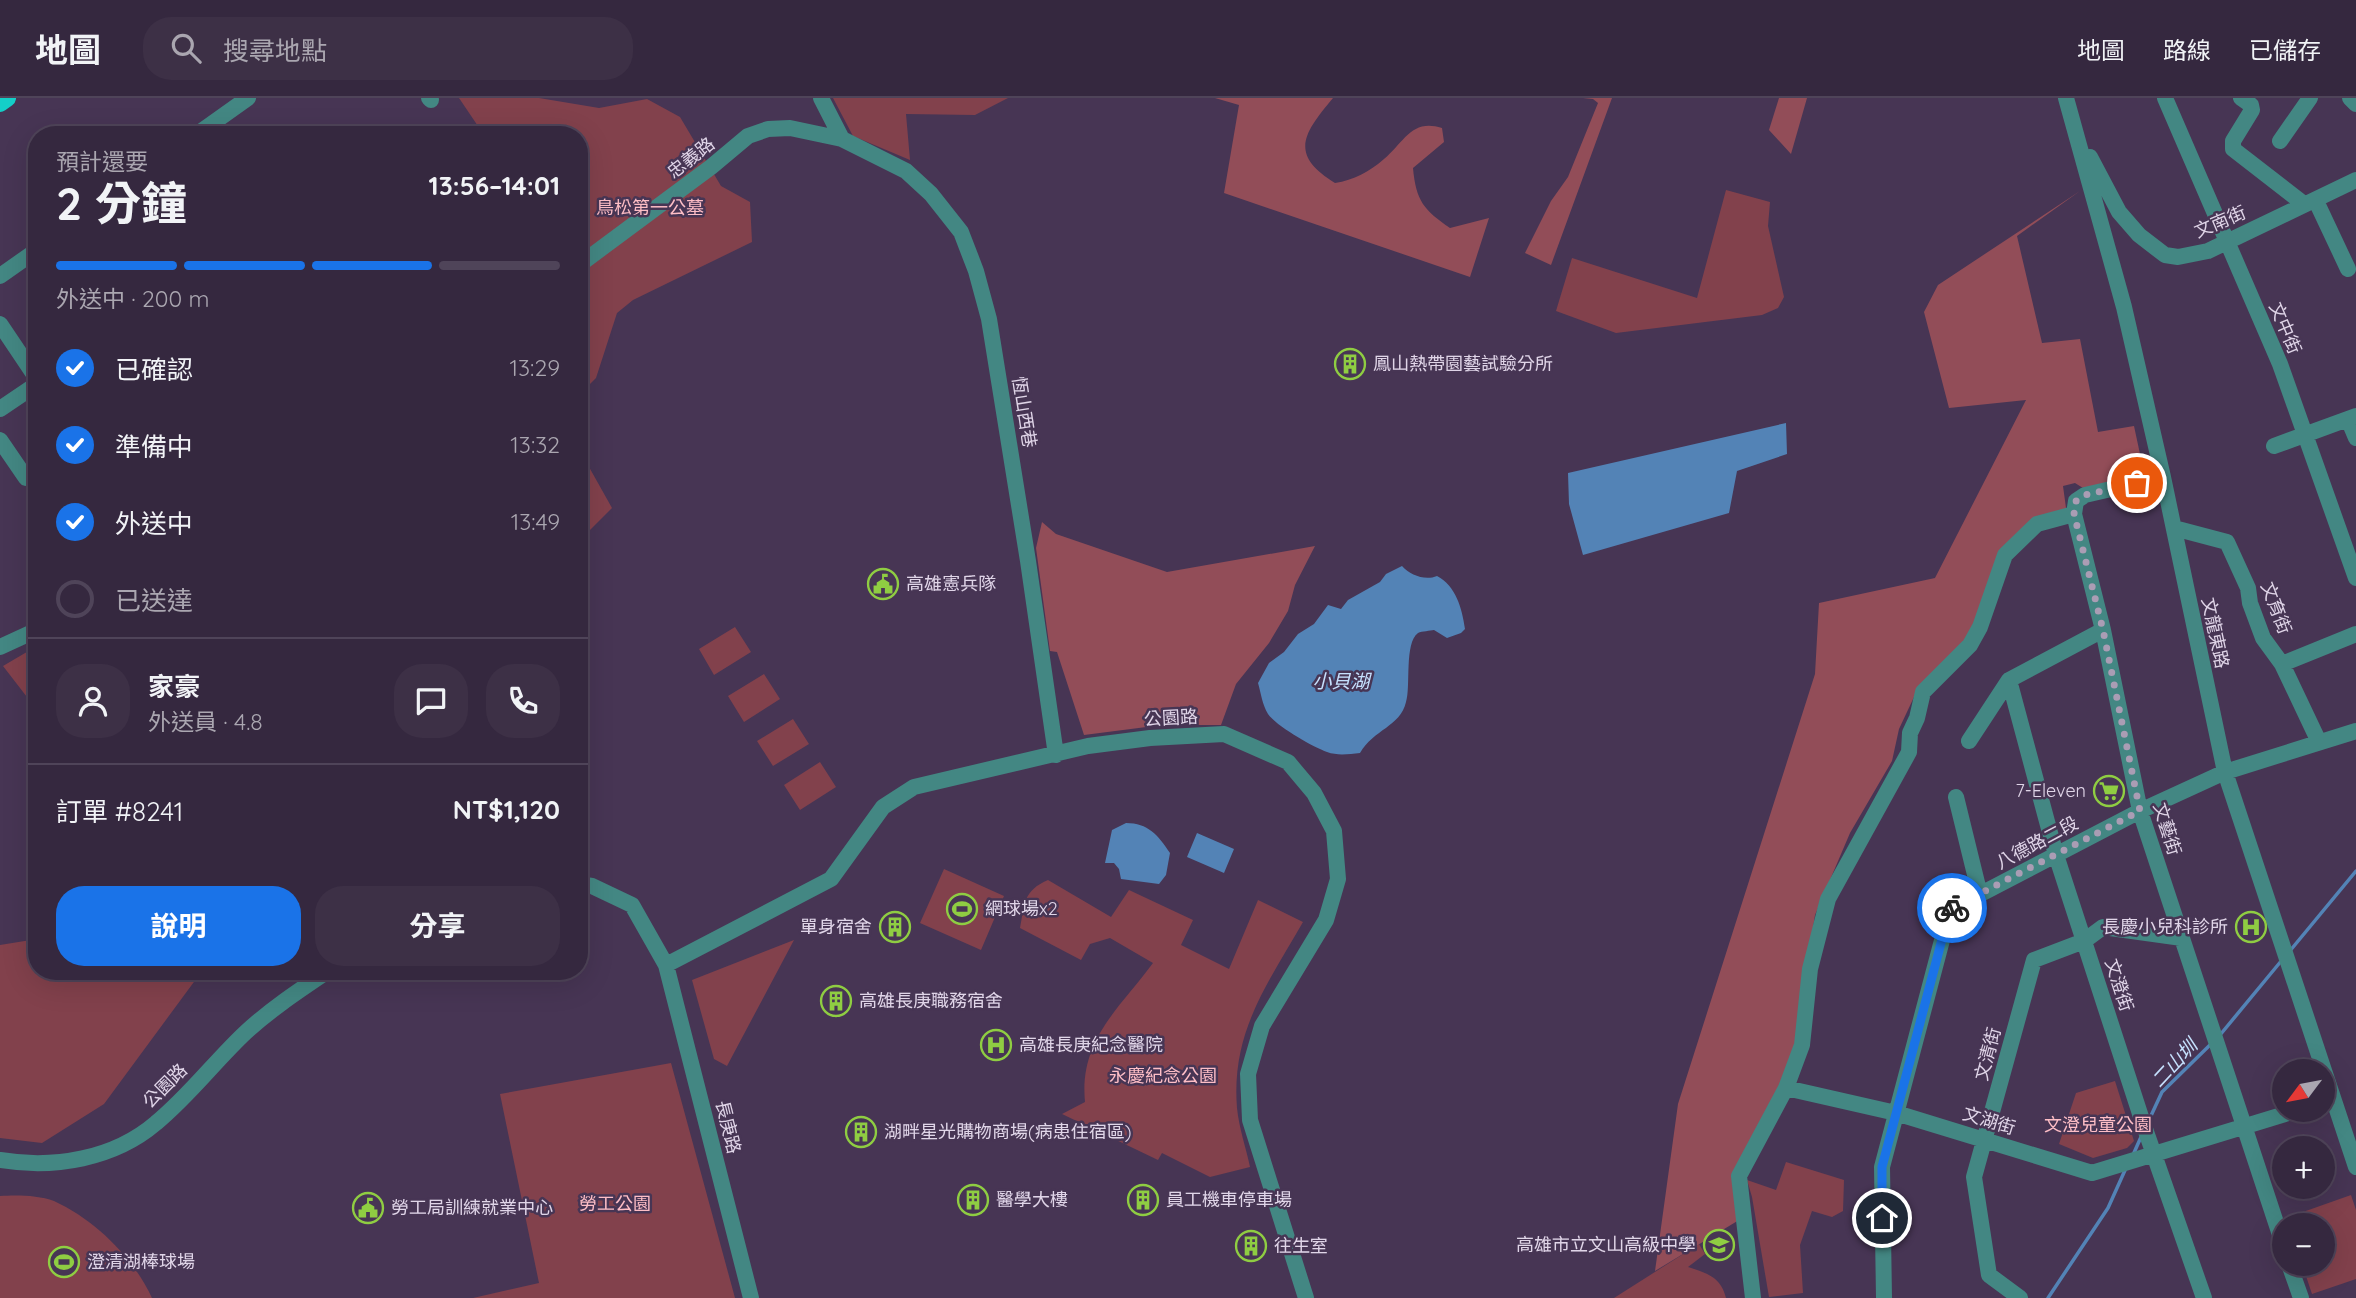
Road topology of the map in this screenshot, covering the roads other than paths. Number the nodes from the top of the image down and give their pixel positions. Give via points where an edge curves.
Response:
1 (7, 98) edge
2 (248, 98) edge
3 (821, 98) edge
4 (2066, 98) edge
5 (2165, 98) edge
6 (2241, 98) edge
7 (2310, 98) edge
8 (2350, 98) edge
9 (0, 103) edge
10 (2356, 104) edge
11 (209, 126) edge
12 (2074, 127) junction
13 (842, 139) junction
14 (2280, 141) dead end
15 (2356, 180) edge
16 (2310, 202) junction
17 (2228, 241) junction
18 (28, 256) edge
19 (588, 258) edge
20 (2348, 269) dead end
21 (0, 276) edge
22 (0, 324) edge
23 (28, 366) edge
24 (28, 390) edge
25 (0, 409) edge
26 (2352, 417) edge
27 (2305, 434) junction
28 (2356, 438) edge
29 (0, 440) edge
30 (2274, 446) dead end
31 (2163, 477) junction
32 (26, 478) dead end
33 (2074, 514) junction
34 (2174, 528) junction
35 (2356, 578) edge
36 (2103, 630) junction
37 (28, 634) edge
38 (2356, 634) edge
39 (0, 647) edge
40 (2282, 664) junction
41 (2009, 680) junction
42 (2356, 731) edge
43 (1969, 741) dead end
44 (2319, 742) junction
45 (1056, 754) junction
46 (2225, 772) junction
47 (1956, 797) dead end
48 (2140, 811) junction
49 (2056, 855) junction
50 (588, 885) edge
51 (1980, 895) junction
52 (2182, 938) junction
53 (2084, 941) junction
54 (666, 965) junction
55 (315, 980) edge
56 (2315, 1059) edge
57 (1786, 1088) junction
58 (1896, 1113) junction
59 (2272, 1118) edge
60 (2335, 1119) edge
61 (2243, 1126) junction
62 (1984, 1139) junction
63 (2154, 1154) junction
64 (0, 1160) edge
65 (2356, 1167) edge
66 (2272, 1213) edge
67 (2293, 1276) edge
68 (2000, 1292) edge
69 (751, 1298) edge
70 (1306, 1298) edge
71 (1753, 1298) edge
72 (1884, 1298) edge
73 (2020, 1298) edge
74 (2204, 1298) edge
75 (2301, 1298) edge

1 - 9 main road
2 - 11 street
3 - 13 street
4 - 12 street, 文龍東路
5 - 17 street, 文中街
6 - 16 street via 2252,110 2233,141 2233,149
7 - 14 street
8 - 10 street
12 - 17 street, 文南街 via 2119,212 2165,255 2208,251
12 - 31 street, 文龍東路 via 2124,307
13 - 19 street, 忠義路 via 790,128 748,136
13 - 45 street, 恆山西巷 via 906,171 931,194 961,232 976,271 991,332
15 - 16 street, 文南街
16 - 17 street, 文南街
16 - 20 street
17 - 27 street, 文中街
18 - 21 street
22 - 23 street
24 - 25 street
26 - 27 street
26 - 28 street
27 - 30 street
27 - 35 street, 文中街
29 - 32 street
31 - 33 street via 2085,495 2076,501
31 - 34 street, 文龍東路
33 - 36 street, 文藝街
33 - 57 street via 2038,524 2005,555 1970,645 1923,692 1909,752 1828,899 1810,969 1802,1045
34 - 40 street, 文育街 via 2227,542 2248,588 2263,638
34 - 46 street, 文龍東路
36 - 41 street
36 - 48 street, 文藝街
37 - 39 street
38 - 40 street
40 - 44 street
41 - 43 street
41 - 49 street, 文澄街
42 - 44 street, 八德路二段
44 - 46 street, 八德路二段
45 - 54 street, 公園路 via 914,787 883,807 831,878
45 - 70 street, 公園路 via 1150,738 1224,734 1287,762 1314,793 1334,831 1338,879 1326,920 1262,1026 1248,1074 1250,1120
46 - 48 street, 八德路二段
46 - 56 street, 文龍東路
47 - 51 street
48 - 49 street, 八德路二段
48 - 52 street, 文藝街
49 - 51 street, 八德路二段
49 - 53 street, 文澄街
50 - 54 street via 632,905
51 - 58 street, 八德路二段 via 1950,909
52 - 53 street, 文清街 via 2103,927
52 - 61 street, 文藝街
53 - 62 street, 文清街 via 2034,960
53 - 63 street, 文澄街
54 - 69 street, 長庚路
55 - 64 street, 公園路 via 247,1031 171,1110 125,1143 91,1157 52,1163
57 - 58 street, 文湖街
57 - 71 street via 1739,1176
58 - 62 street, 文湖街
58 - 72 street, 八德路二段 via 1882,1167
59 - 61 street, 文湖街
60 - 65 street, 文龍東路
61 - 63 street, 文湖街
61 - 66 street, 文藝街
62 - 63 street, 文湖街 via 2092,1173
62 - 68 street, 文清街 via 1974,1177 1989,1275
63 - 74 street, 文澄街
67 - 75 street
68 - 73 street, 文清街

